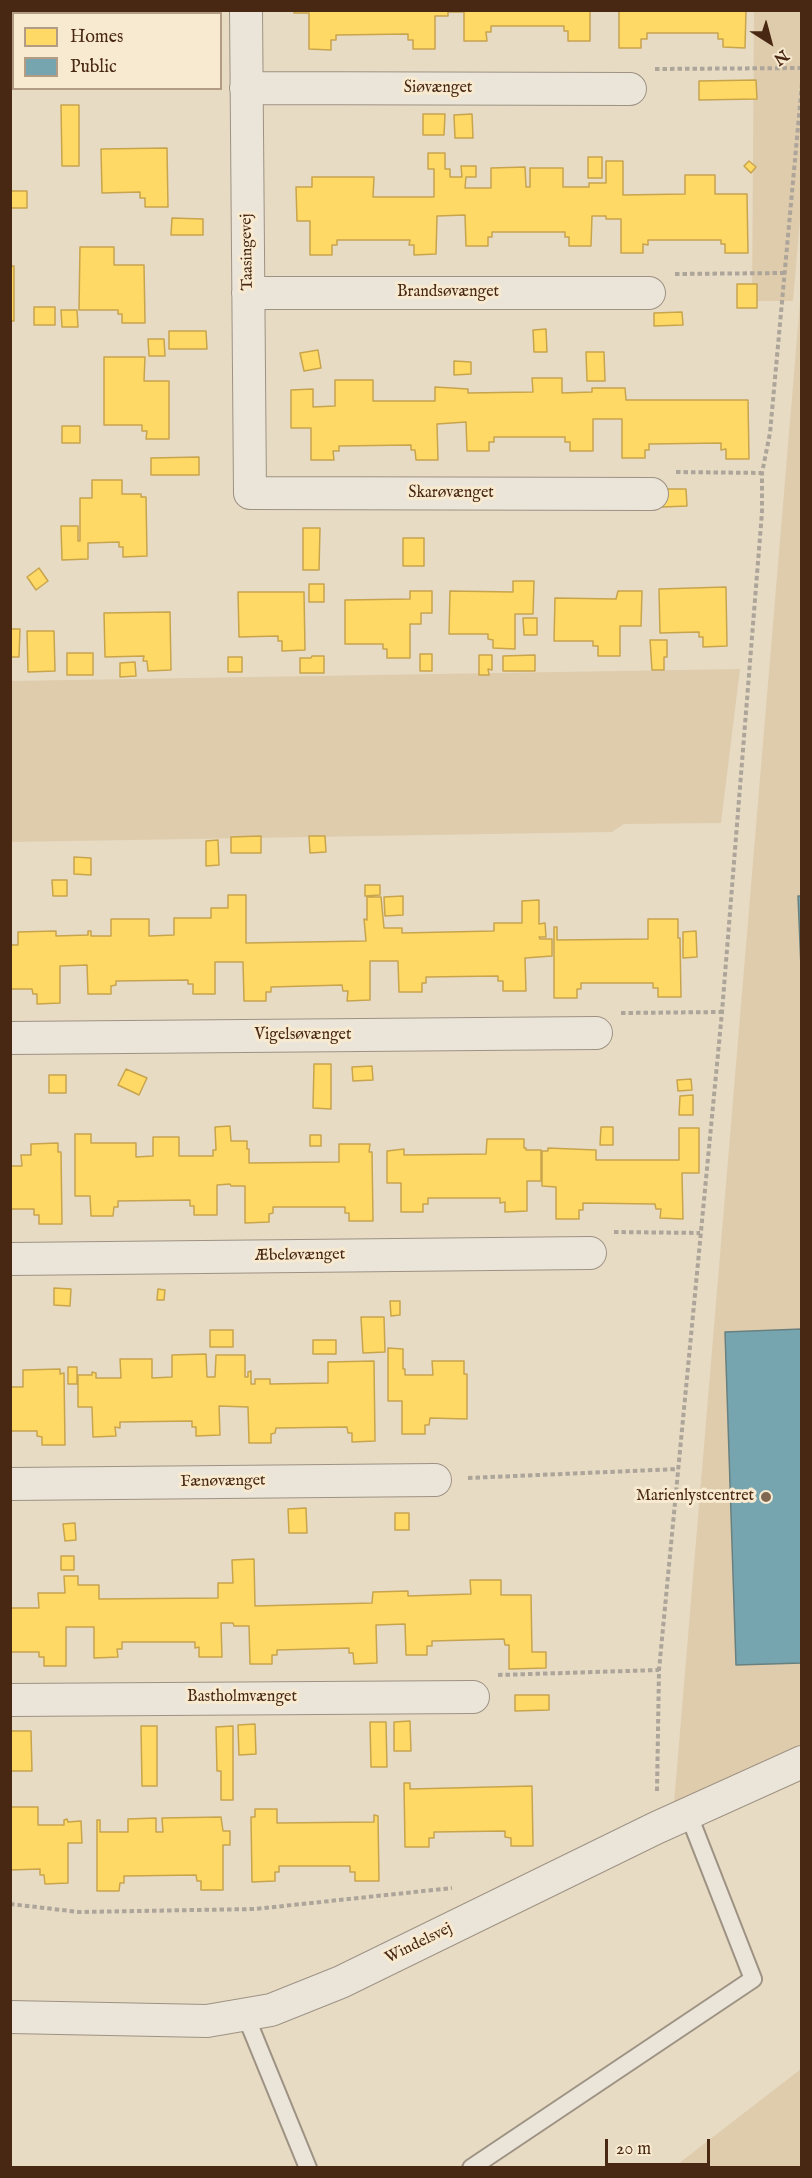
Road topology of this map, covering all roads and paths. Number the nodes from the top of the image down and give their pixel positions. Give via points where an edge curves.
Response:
1 (246, 10) edge
2 (801, 68) edge
3 (238, 70) edge
4 (801, 83) edge
5 (630, 89) joint
6 (785, 273) junction
7 (248, 293) junction
8 (649, 293) joint
9 (762, 473) junction
10 (250, 493) joint
11 (652, 494) joint
12 (722, 1012) junction
13 (596, 1033) joint
14 (10, 1038) edge
15 (700, 1233) junction
16 (590, 1253) joint
17 (10, 1259) edge
18 (678, 1469) junction
19 (435, 1480) joint
20 (10, 1485) edge
21 (659, 1670) junction
22 (473, 1696) joint
23 (10, 1700) edge
24 (801, 1762) edge
25 (688, 1813) junction
26 (656, 1828) junction
27 (457, 1888) dead end
28 (10, 1904) edge
29 (244, 2014) junction
30 (10, 2017) edge
31 (308, 2168) edge
32 (471, 2168) edge

1 - 3 street, Taasingevej
2 - 5 path via 645,69
3 - 5 street, Siøvænget
3 - 7 street, Taasingevej
4 - 6 path
6 - 8 path via 653,274
6 - 9 path via 770,433
7 - 8 street, Brandsøvænget
7 - 10 street, Taasingevej
9 - 11 path via 653,472
9 - 12 path
10 - 11 street, Skarøvænget
12 - 13 path via 601,1013
12 - 15 path
13 - 14 street, Vigelsøvænget
15 - 16 path via 593,1232
15 - 18 path
16 - 17 street, Æbeløvænget
18 - 19 path
18 - 21 path
19 - 20 street, Fænøvænget
21 - 22 path via 481,1676
21 - 26 path
22 - 23 street, Bastholmvænget
24 - 25 street, Windelsvej
25 - 26 street, Windelsvej
25 - 32 lane via 753,1980
26 - 29 street, Windelsvej via 341,1982 271,2010
27 - 28 path via 255,1909 79,1912
29 - 30 street, Windelsvej via 207,2021
29 - 31 lane

